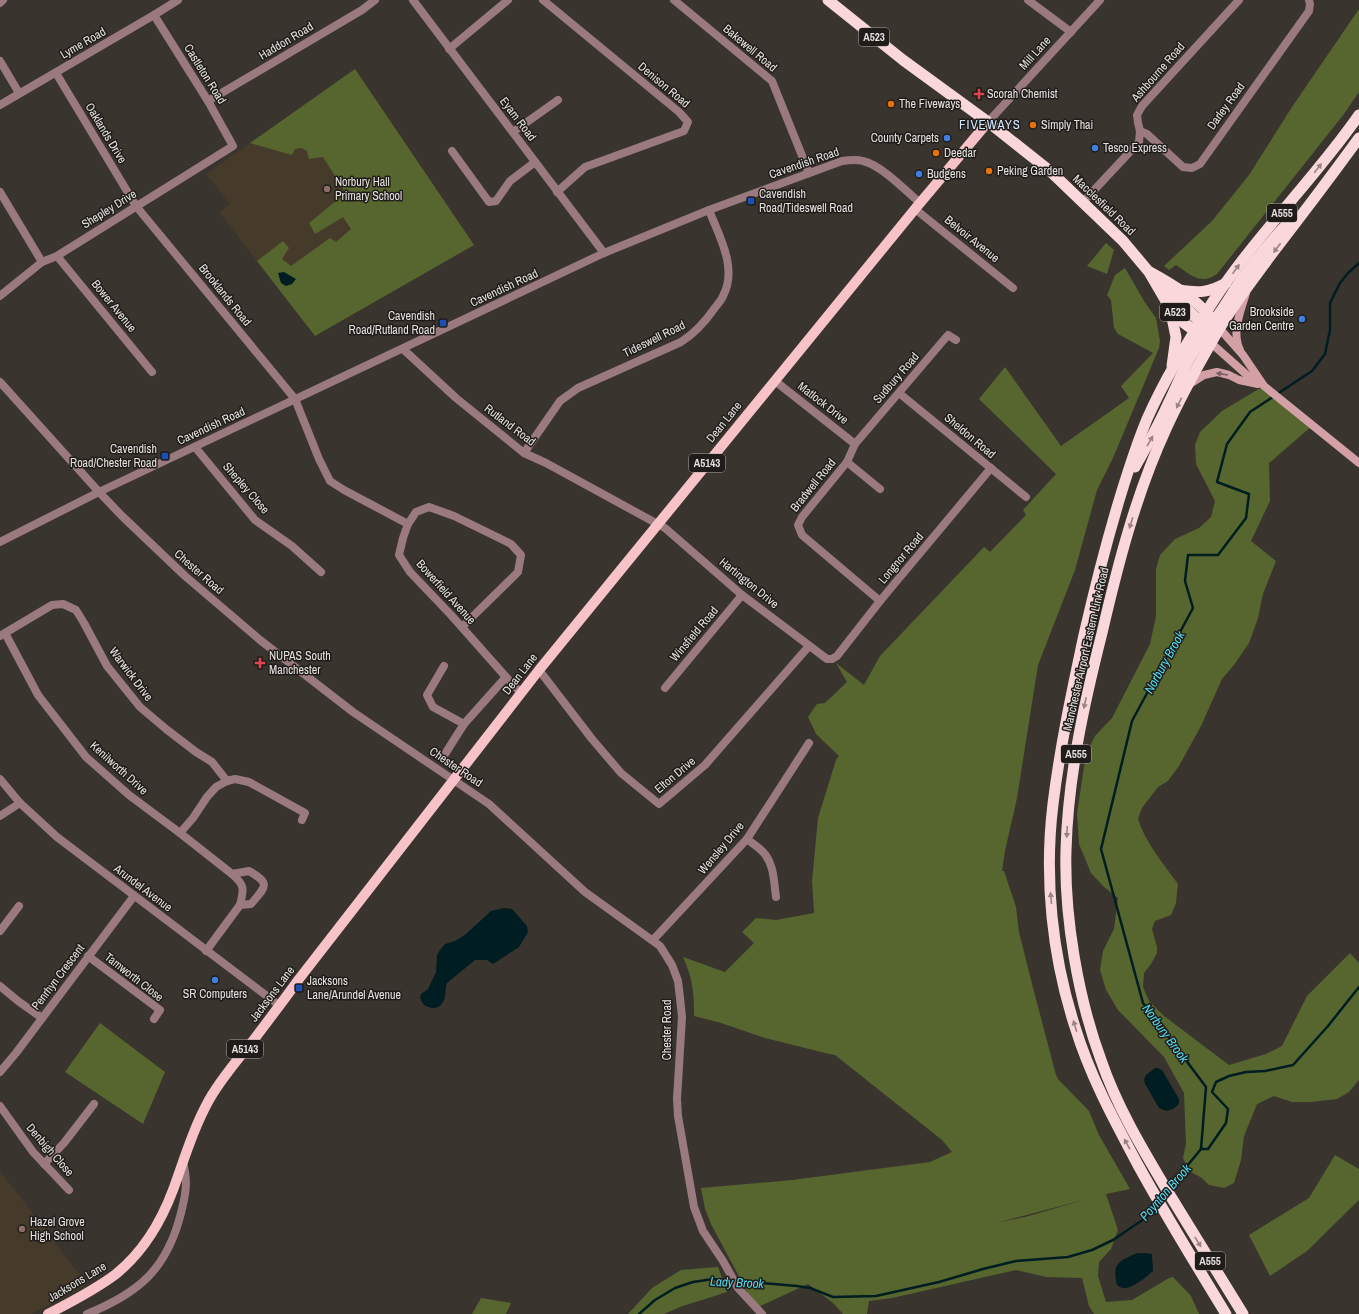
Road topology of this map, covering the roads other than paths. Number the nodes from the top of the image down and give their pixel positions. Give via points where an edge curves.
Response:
1 (3, 0) edge
2 (178, 0) edge
3 (375, 0) edge
4 (413, 0) edge
5 (508, 0) edge
6 (543, 0) edge
7 (674, 0) edge
8 (828, 0) edge
9 (1028, 0) edge
10 (1100, 0) edge
11 (1239, 0) edge
12 (1309, 0) edge
13 (0, 3) edge
14 (154, 15) junction
15 (1070, 32) junction
16 (449, 49) junction
17 (0, 61) edge
18 (56, 73) junction
19 (19, 93) junction
20 (558, 100) dead end
21 (208, 101) junction
22 (0, 105) edge
23 (1359, 115) edge
24 (988, 122) junction
25 (1140, 131) junction
26 (513, 132) junction
27 (1359, 138) edge
28 (233, 146) joint
29 (452, 151) dead end
30 (535, 162) junction
31 (809, 173) junction
32 (1320, 190) junction
33 (0, 192) edge
34 (557, 192) junction
35 (1083, 202) junction
36 (136, 206) junction
37 (918, 206) junction
38 (709, 210) junction
39 (604, 253) junction
40 (57, 256) junction
41 (42, 262) junction
42 (1153, 274) junction
43 (1227, 282) junction
44 (1014, 288) dead end
45 (1247, 288) junction
46 (1179, 290) junction
47 (0, 296) edge
48 (1170, 308) junction
49 (1207, 329) junction
50 (956, 340) dead end
51 (403, 349) junction
52 (1243, 355) junction
53 (152, 372) dead end
54 (1170, 374) junction
55 (775, 381) junction
56 (0, 382) edge
57 (1188, 385) junction
58 (1264, 387) junction
59 (899, 393) junction
60 (295, 399) junction
61 (855, 444) junction
62 (195, 447) junction
63 (524, 454) junction
64 (847, 462) junction
65 (1359, 464) edge
66 (991, 468) junction
67 (1123, 487) junction
68 (880, 489) dead end
69 (99, 492) junction
70 (1026, 497) dead end
71 (408, 524) junction
72 (658, 524) junction
73 (0, 542) edge
74 (321, 572) dead end
75 (742, 595) junction
76 (880, 601) junction
77 (462, 627) junction
78 (3, 634) edge
79 (809, 646) junction
80 (827, 659) joint
81 (444, 666) dead end
82 (539, 670) junction
83 (506, 677) junction
84 (665, 688) dead end
85 (521, 693) junction
86 (464, 724) junction
87 (809, 743) dead end
88 (445, 754) dead end
89 (0, 779) edge
90 (454, 780) junction
91 (227, 781) junction
92 (20, 803) junction
93 (306, 813) dead end
94 (0, 816) edge
95 (180, 833) junction
96 (747, 839) junction
97 (232, 874) junction
98 (134, 896) junction
99 (776, 897) dead end
100 (240, 905) junction
101 (19, 906) dead end
102 (0, 931) edge
103 (654, 940) junction
104 (206, 951) junction
105 (88, 956) junction
106 (0, 986) edge
107 (280, 1006) junction
108 (42, 1018) junction
109 (154, 1019) dead end
110 (0, 1072) edge
111 (94, 1104) dead end
112 (0, 1106) edge
113 (182, 1162) junction
114 (44, 1164) junction
115 (70, 1190) dead end
116 (48, 1314) edge
117 (87, 1314) edge
118 (762, 1314) edge
119 (1226, 1314) edge
120 (1243, 1314) edge

1 - 13 street
2 - 14 street, Lyme Road
3 - 21 street, Haddon Road
4 - 16 street, Eyam Road
5 - 16 street
6 - 34 street, Denison Road via 688,122 684,131 586,167
7 - 31 street, Bakewell Road via 772,81
8 - 24 highway, Macclesfield Road / A523 via 909,65
9 - 15 street
10 - 15 street, Mill Lane
11 - 25 street, Ashbourne Road via 1142,106 1137,115
12 - 25 street, Darley Road via 1309,11 1200,164 1192,168 1183,166 1147,134
14 - 18 street, Lyme Road
14 - 21 street, Castleton Road
15 - 24 street, Mill Lane
16 - 26 street, Eyam Road
17 - 19 street
18 - 19 street, Lyme Road
18 - 36 street, Oaklands Drive
19 - 22 street, Lyme Road
20 - 26 street
21 - 28 street, Castleton Road
43 -> 23 highway, Manchester Airport Eastern Link Road / A555
24 - 35 highway, Macclesfield Road / A523 via 1044,166
24 - 37 main road, Dean Lane / A5143
25 - 35 street, Ashbourne Road via 1139,142
26 - 30 street, Eyam Road
27 - 32 highway, A555
28 - 36 street, Shepley Drive
29 - 30 street via 489,202 496,201 510,182
30 - 34 street, Eyam Road
31 - 37 street, Cavendish Road via 842,162 863,160 878,168
31 - 38 street, Cavendish Road
32 -> 45 highway, A555
32 - 49 highway via 1275,236
33 - 41 street
34 - 39 street, Eyam Road
35 - 42 highway, Macclesfield Road / A523
36 - 40 street, Shepley Drive
36 - 60 street, Brooklands Road
37 - 44 street, Belvoir Avenue
37 - 55 main road, Dean Lane / A5143
38 - 39 street, Cavendish Road
38 - 63 street, Tideswell Road via 729,269 728,283 723,296 711,313 681,342 578,388 560,401
39 - 51 street, Cavendish Road
40 - 41 street, Shepley Drive
40 - 53 street, Bower Avenue
41 - 47 street, Shepley Drive
42 - 46 highway, Macclesfield Road / A523
42 - 48 highway, Macclesfield Road / A523
42 - 49 highway
43 - 46 highway via 1205,292
43 - 49 highway, Manchester Airport Eastern Link Road / A555
45 - 49 highway, A555
45 - 52 main road via 1237,338
46 - 49 highway, Macclesfield Road / A523
48 - 49 highway, Macclesfield Road / A523
48 - 54 highway via 1176,337
49 - 52 main road, Macclesfield Road
49 - 54 highway, A555
49 - 57 highway, Manchester Airport Eastern Link Road / A555
49 - 58 main road, Macclesfield Road
67 -> 49 highway via 1154,434
50 - 59 street, Sudbury Road via 948,335
51 - 60 street, Cavendish Road
51 - 63 street, Rutland Road via 456,398
52 - 58 main road, Macclesfield Road
54 - 67 highway, Manchester Airport Eastern Link Road / A555 via 1147,418
55 - 61 street, Matlock Drive
55 - 72 main road, Dean Lane / A5143
56 - 69 street, Chester Road
58 -> 57 main road via 1217,372 1204,375
57 -> 120 highway, Manchester Airport Eastern Link Road / A555 via 1166,428 1132,518 1118,566 1082,719 1069,802 1066,889 1079,975 1100,1060 1119,1104 1155,1171
58 - 65 main road
59 - 61 street, Sudbury Road
59 - 66 street, Sheldon Road
60 - 62 street, Cavendish Road
60 - 71 street via 330,481
61 - 64 street, Bradwell Road
62 - 69 street, Cavendish Road
62 - 74 street, Shepley Close via 255,520 292,546
63 - 72 street, Rutland Road via 546,463
64 - 68 street
64 - 76 street, Bradwell Road via 798,525 802,535
66 - 70 street, Sheldon Road
66 - 76 street, Longnor Road
119 -> 67 highway, Manchester Airport Eastern Link Road / A555 via 1146,1179 1088,1066 1062,979 1054,929 1050,850 1063,737 1100,568
69 - 73 street, Cavendish Road
69 - 90 street, Chester Road via 185,576 260,640 353,712
71 - 77 street, Bowerfield Avenue via 399,555 410,572
71 - 77 street via 416,512 430,507 511,544 521,555 518,572
72 - 75 street, Hartington Drive
72 - 82 main road, Dean Lane / A5143
75 - 79 street, Hartington Drive
75 - 84 street, Winsfield Road
76 - 80 street, Longnor Road via 837,656
77 - 83 street, Bowerfield Avenue
78 - 91 street, Warwick Drive via 52,604 63,604 76,610 107,666 140,707 172,734 212,762
78 - 95 street, Kenilworth Drive via 38,695 86,757 129,795
79 - 80 street, Hartington Drive
79 - 82 street, Elton Drive via 705,765 659,804 621,773
81 - 86 street via 428,695 433,707
82 - 85 main road, Dean Lane / A5143
83 - 85 street, Bowerfield Avenue
83 - 86 street
85 - 90 main road, Dean Lane / A5143
86 - 88 street
87 - 96 street, Wensley Drive
89 - 92 street, Arundel Avenue
90 - 103 street, Chester Road via 489,804 585,892
90 - 107 main road, Jacksons Lane / A5143
91 - 93 street via 235,779 249,782
91 - 95 street via 216,787
92 - 94 street
92 - 98 street, Arundel Avenue via 57,837
95 - 97 street, Kenilworth Drive
96 - 99 street via 768,858
96 - 103 street, Wensley Drive
97 - 100 street, Kenilworth Drive via 241,881 243,892
97 - 100 street via 249,870 263,880 265,885 251,904
98 - 104 street, Arundel Avenue
98 - 105 street, Penrhyn Crescent
100 - 104 street
101 - 102 street
103 - 118 street, Chester Road via 672,965 678,981 682,1017 678,1116 694,1207 703,1231 738,1288
104 - 107 street, Arundel Avenue
105 - 108 street, Penrhyn Crescent
105 - 109 street, Tamworth Close via 160,1010
106 - 108 street
107 - 113 main road, Jacksons Lane / A5143 via 229,1070 209,1100
108 - 110 street, Penrhyn Crescent
111 - 114 street
112 - 114 street, Denbigh Close
113 - 116 main road, Jacksons Lane / A5143 via 162,1216 135,1255 116,1274 93,1290
113 - 117 street via 187,1178 185,1196 174,1237 164,1257 143,1283 111,1304
114 - 115 street, Denbigh Close

